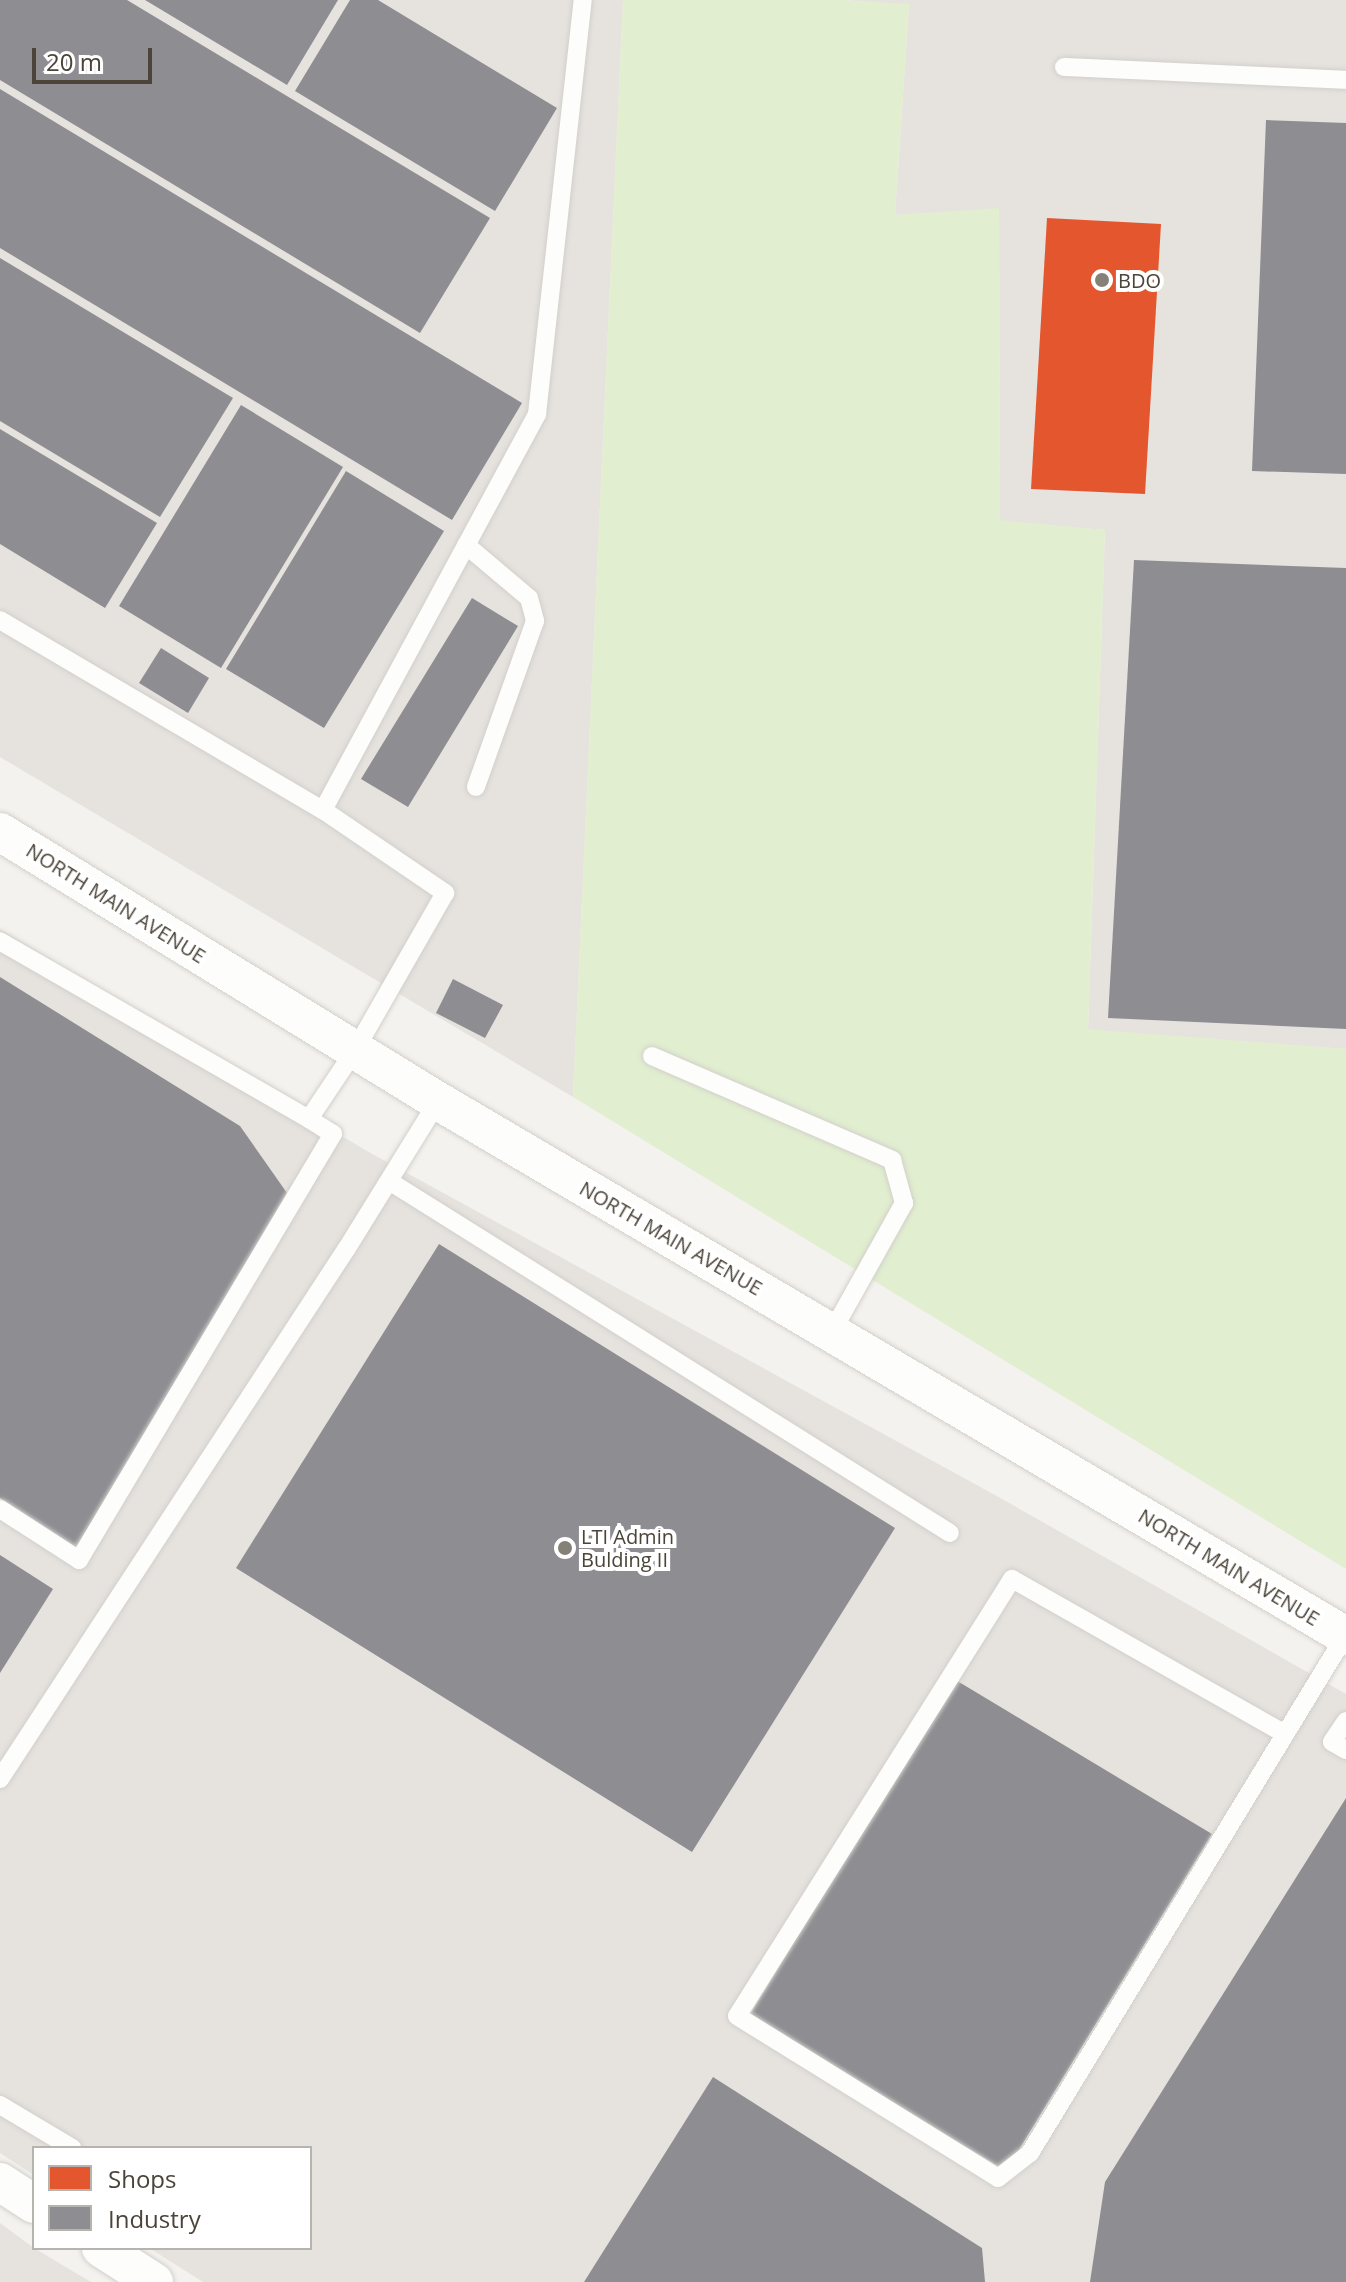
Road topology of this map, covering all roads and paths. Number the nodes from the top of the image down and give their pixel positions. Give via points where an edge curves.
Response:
1 (583, 0) edge
2 (1064, 67) dead end
3 (1346, 80) edge
4 (466, 545) junction
5 (0, 620) edge
6 (476, 787) dead end
7 (323, 810) junction
8 (0, 832) edge
9 (0, 941) edge
10 (355, 1050) junction
11 (652, 1056) dead end
12 (438, 1101) junction
13 (309, 1119) junction
14 (389, 1181) junction
15 (832, 1332) junction
16 (0, 1509) edge
17 (950, 1533) dead end
18 (1346, 1636) edge
19 (1346, 1721) edge
20 (1285, 1734) junction
21 (1346, 1750) edge
22 (0, 1779) edge
23 (0, 2105) edge
24 (69, 2146) edge
25 (0, 2182) edge
26 (32, 2203) edge
27 (104, 2250) edge
28 (154, 2282) edge

1 - 4 lane via 537,414
2 - 3 lane
4 - 6 lane via 529,598 535,621
4 - 7 lane
5 - 7 lane
7 - 10 lane via 445,893
8 - 10 street, NORTH MAIN AVENUE
9 - 13 lane
10 - 12 street, NORTH MAIN AVENUE
10 - 13 lane
11 - 15 lane via 892,1160 904,1203
12 - 14 lane
12 - 15 street, NORTH MAIN AVENUE
13 - 16 lane via 333,1134 79,1560
14 - 17 lane
14 - 22 lane
15 - 18 street, NORTH MAIN AVENUE
18 - 20 lane
19 - 21 lane via 1332,1742
20 - 20 lane via 1012,1579 737,2016 998,2178 1030,2153
23 - 24 lane
25 - 26 street
27 - 28 street

